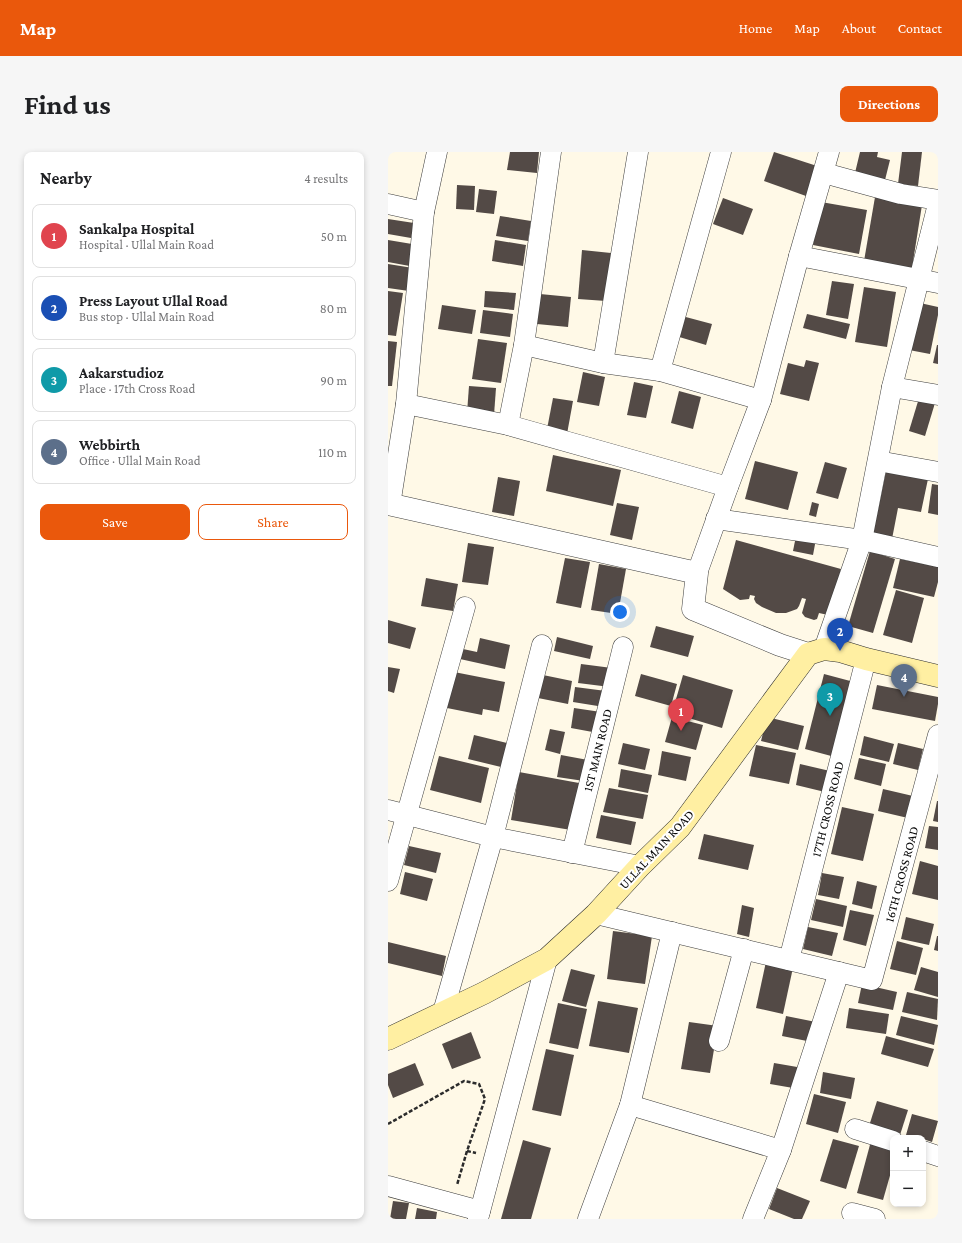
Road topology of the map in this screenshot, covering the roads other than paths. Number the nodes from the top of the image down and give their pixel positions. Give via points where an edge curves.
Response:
1 (437, 152) edge
2 (551, 152) edge
3 (638, 152) edge
4 (721, 152) edge
5 (829, 152) edge
6 (824, 173) junction
7 (938, 200) edge
8 (388, 204) edge
9 (938, 204) edge
10 (424, 212) junction
11 (799, 256) junction
12 (929, 281) edge
13 (524, 345) junction
14 (603, 362) junction
15 (660, 371) junction
16 (892, 387) junction
17 (938, 395) edge
18 (761, 400) junction
19 (406, 404) junction
20 (508, 424) junction
21 (878, 461) junction
22 (938, 472) edge
23 (728, 487) junction
24 (389, 504) edge
25 (716, 519) junction
26 (862, 540) junction
27 (938, 557) edge
28 (697, 573) junction
29 (465, 607) dead end
30 (542, 645) dead end
31 (623, 647) dead end
32 (816, 651) junction
33 (866, 659) junction
34 (938, 676) edge
35 (938, 735) edge
36 (397, 812) edge
37 (493, 837) junction
38 (572, 852) junction
39 (640, 866) junction
40 (388, 881) edge
41 (596, 914) junction
42 (672, 932) junction
43 (744, 949) junction
44 (547, 959) junction
45 (789, 960) junction
46 (839, 972) junction
47 (443, 1012) junction
48 (388, 1039) edge
49 (719, 1041) dead end
50 (630, 1105) junction
51 (855, 1129) dead end
52 (890, 1140) edge
53 (781, 1150) junction
54 (926, 1152) edge
55 (938, 1156) edge
56 (388, 1186) edge
57 (852, 1213) dead end
58 (479, 1215) edge
59 (588, 1219) edge
60 (753, 1219) edge
61 (875, 1219) edge

1 - 10 street
2 - 13 street
3 - 14 street
4 - 15 street
5 - 6 street
6 - 7 street via 901,194
6 - 11 street
8 - 10 street
9 - 12 street
10 - 19 street
11 - 12 street
11 - 18 street
12 - 16 street
13 - 14 street
13 - 20 street
14 - 15 street
15 - 18 street
16 - 17 street
16 - 21 street
18 - 23 street
19 - 20 street
19 - 24 street
20 - 23 street
21 - 22 street
21 - 26 street
23 - 25 street
24 - 28 street
25 - 26 street
25 - 28 street
26 - 27 street
26 - 32 street
28 - 32 street via 693,609 780,645
29 - 36 street
30 - 37 street
31 - 38 street, 1ST MAIN ROAD
32 - 33 main road via 840,651
32 - 39 main road, ULLAL MAIN ROAD via 680,826
33 - 34 main road
33 - 45 street, 17TH CROSS ROAD
35 - 46 street, 16TH CROSS ROAD via 872,980
36 - 37 street
36 - 40 street
37 - 38 street
37 - 47 street
38 - 39 street
39 - 41 main road, ULLAL MAIN ROAD
41 - 42 street
41 - 44 main road, ULLAL MAIN ROAD
42 - 43 street
42 - 50 street
43 - 45 street
43 - 49 street
44 - 47 main road, ULLAL MAIN ROAD
44 - 58 street
45 - 46 street
46 - 53 street
47 - 48 main road, ULLAL MAIN ROAD
50 - 53 street
50 - 59 street
51 - 52 street
53 - 60 street
54 - 55 street
56 - 58 street
57 - 61 street

